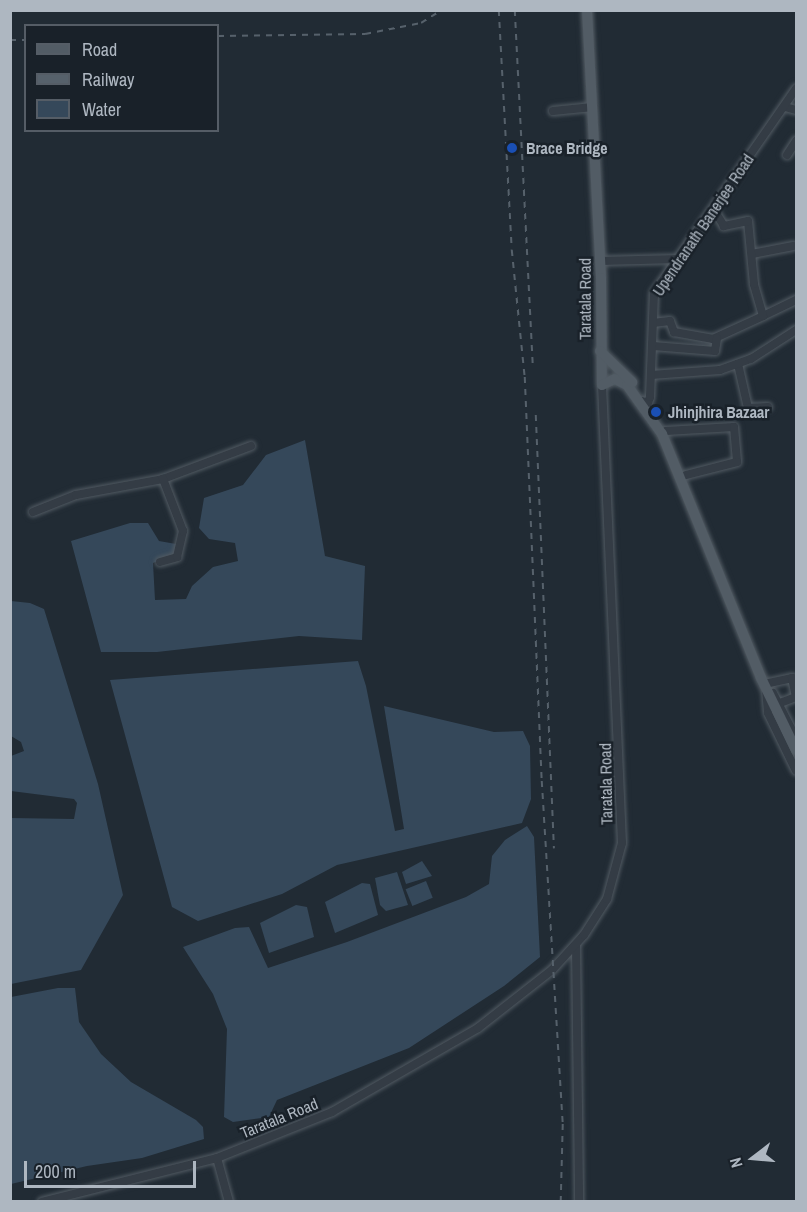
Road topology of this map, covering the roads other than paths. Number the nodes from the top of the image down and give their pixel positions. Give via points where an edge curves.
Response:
1 (587, 10) edge
2 (796, 89) edge
3 (593, 107) junction
4 (785, 107) junction
5 (796, 110) edge
6 (553, 111) dead end
7 (796, 141) edge
8 (787, 155) dead end
9 (714, 210) junction
10 (793, 246) dead end
11 (752, 254) junction
12 (679, 259) junction
13 (600, 261) junction
14 (796, 300) edge
15 (763, 316) junction
16 (653, 322) junction
17 (796, 330) edge
18 (717, 338) junction
19 (653, 346) junction
20 (600, 351) junction
21 (738, 364) junction
22 (651, 375) junction
23 (602, 385) junction
24 (645, 402) junction
25 (768, 406) dead end
26 (666, 431) junction
27 (251, 446) dead end
28 (686, 475) junction
29 (163, 479) junction
30 (33, 512) dead end
31 (160, 562) dead end
32 (769, 688) junction
33 (796, 697) edge
34 (779, 712) junction
35 (796, 736) edge
36 (796, 750) edge
37 (796, 771) edge
38 (576, 946) junction
39 (217, 1158) junction
40 (42, 1202) edge
41 (229, 1202) edge
42 (579, 1202) edge

1 - 3 main road, Taratala Road
2 - 4 street, Upendranath Banerjee Road
3 - 6 street
3 - 13 main road, Taratala Road
4 - 5 street
4 - 9 street, Upendranath Banerjee Road
7 - 8 street
9 - 11 street via 724,226 747,220
9 - 12 street, Upendranath Banerjee Road
10 - 11 street
11 - 15 street via 754,285
12 - 13 street
12 - 16 street, Upendranath Banerjee Road via 654,293
13 - 20 main road, Taratala Road
14 - 15 street
15 - 18 street
16 - 18 street via 670,321 674,332
16 - 19 street, Upendranath Banerjee Road
17 - 21 street
18 - 19 street via 715,351
19 - 22 street, Upendranath Banerjee Road
20 - 23 main road, Taratala Road
20 - 24 main road
21 - 22 street via 712,373
21 - 25 street via 748,408
22 - 24 street, Upendranath Banerjee Road
23 - 24 main road via 618,379
23 - 38 street, Taratala Road via 622,843 607,899
24 - 26 main road
24 - 32 main road via 685,483
26 - 28 main road
26 - 28 street via 734,427 737,462
27 - 29 street
28 - 32 main road
29 - 30 street via 76,495
29 - 31 street via 183,531 177,557
32 - 33 street via 792,678
32 - 34 main road
32 - 37 street via 772,723
33 - 34 street
34 - 35 street
34 - 36 main road
38 - 39 street, Taratala Road via 504,1009 412,1069 332,1112
38 - 42 street
39 - 40 street, Taratala Road
39 - 41 street

